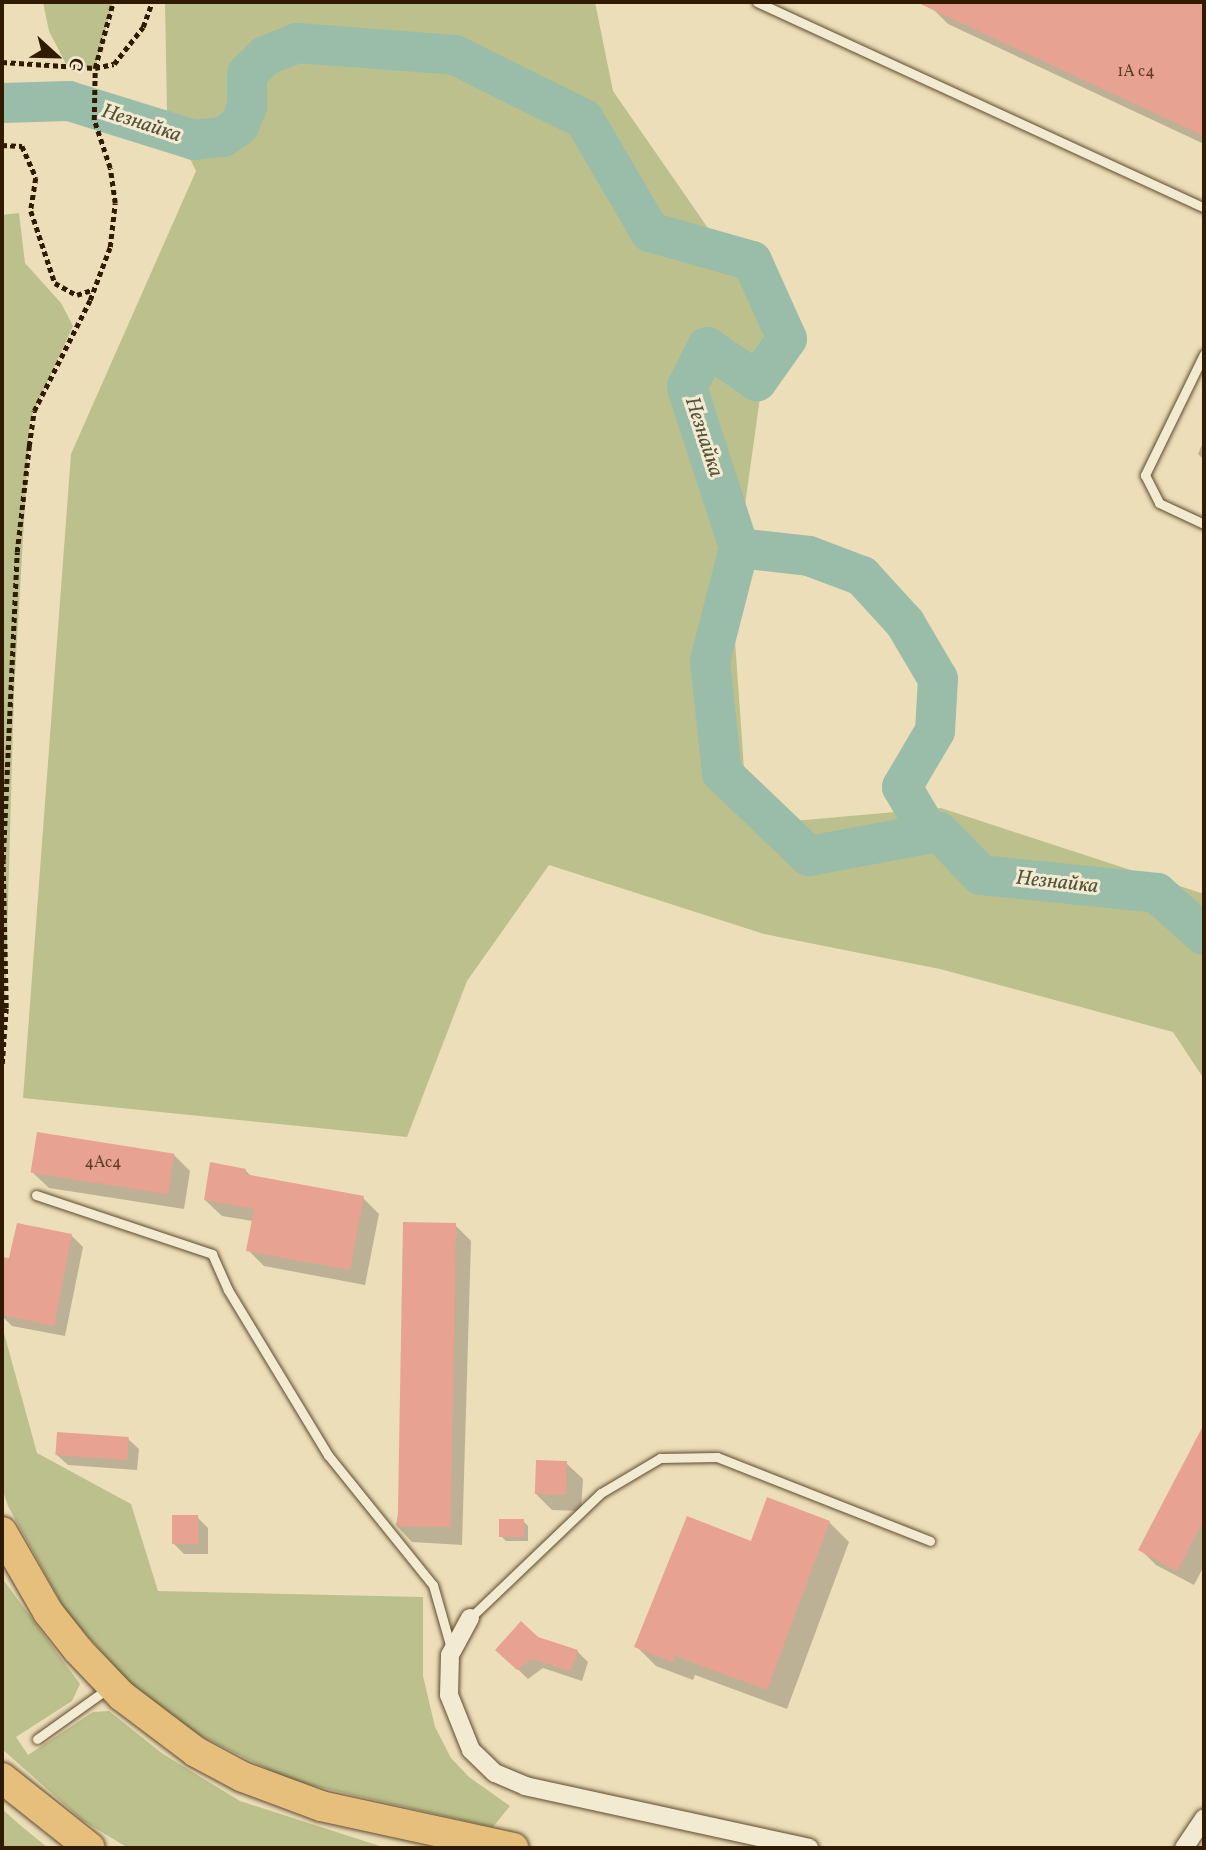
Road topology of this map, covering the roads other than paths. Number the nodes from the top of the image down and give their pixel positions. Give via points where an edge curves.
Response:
1 (757, 2) edge
2 (1204, 208) edge
3 (1204, 354) edge
4 (1204, 524) edge
5 (36, 1195) dead end
6 (2, 1532) edge
7 (930, 1541) dead end
8 (470, 1618) joint
9 (452, 1650) junction
10 (111, 1685) junction
11 (37, 1740) dead end
12 (2, 1778) edge
13 (1204, 1818) edge
14 (90, 1848) edge
15 (513, 1848) edge
16 (809, 1848) edge
17 (1184, 1848) edge

1 - 2 lane
3 - 4 lane via 1145,475 1159,503
5 - 9 lane via 212,1254 228,1290 328,1455 433,1585
6 - 10 main road via 48,1612
7 - 8 lane via 717,1457 660,1458 601,1493
8 - 9 street
9 - 16 street via 447,1681 451,1710 471,1750 502,1777 525,1786
10 - 11 lane
10 - 15 main road via 196,1752 280,1793 373,1819
12 - 14 main road
13 - 17 street

